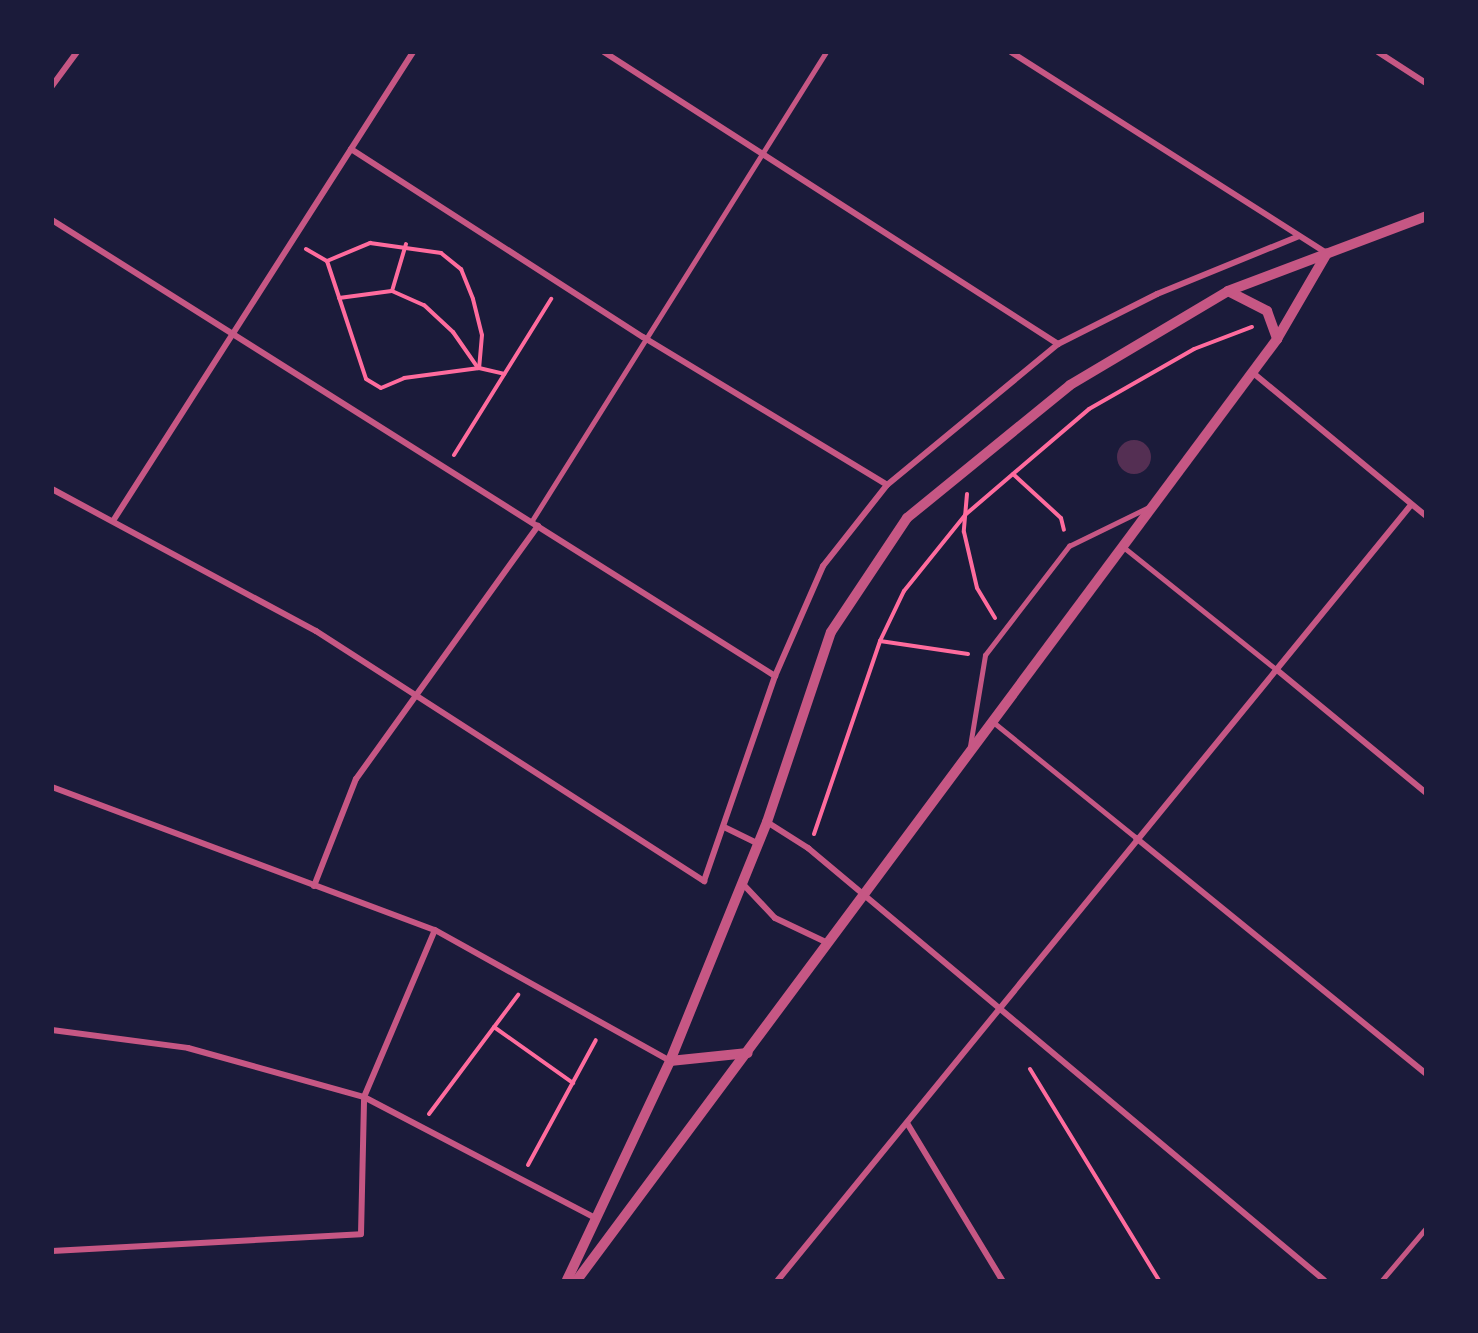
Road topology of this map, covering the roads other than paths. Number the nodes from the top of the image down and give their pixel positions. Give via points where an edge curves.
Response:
1 (77, 52) edge
2 (413, 52) edge
3 (604, 52) edge
4 (826, 52) edge
5 (1011, 52) edge
6 (1378, 52) edge
7 (1425, 83) edge
8 (52, 86) edge
9 (351, 149) junction
10 (761, 153) junction
11 (1425, 216) edge
12 (52, 220) edge
13 (1299, 236) junction
14 (1327, 253) junction
15 (1228, 291) junction
16 (232, 337) junction
17 (643, 337) junction
18 (1277, 339) junction
19 (1058, 344) junction
20 (1252, 372) junction
21 (887, 485) junction
22 (52, 489) edge
23 (1153, 505) junction
24 (1411, 505) junction
25 (1425, 516) edge
26 (112, 521) junction
27 (531, 522) junction
28 (538, 526) junction
29 (1122, 546) junction
30 (1277, 670) junction
31 (775, 676) junction
32 (411, 695) junction
33 (992, 721) junction
34 (969, 752) junction
35 (52, 787) edge
36 (1425, 793) edge
37 (767, 822) junction
38 (724, 827) junction
39 (1136, 838) junction
40 (757, 843) junction
41 (741, 882) junction
42 (314, 886) junction
43 (861, 897) junction
44 (435, 930) junction
45 (828, 944) junction
46 (996, 1010) junction
47 (52, 1030) edge
48 (748, 1053) junction
49 (670, 1061) junction
50 (1425, 1074) edge
51 (364, 1097) junction
52 (907, 1123) junction
53 (597, 1219) junction
54 (1425, 1228) edge
55 (52, 1251) edge
56 (567, 1281) edge
57 (577, 1281) edge
58 (777, 1281) edge
59 (1002, 1281) edge
60 (1324, 1281) edge
61 (1382, 1281) edge

1 - 8 street
2 - 9 street
3 - 10 street
4 - 10 street
5 - 13 street
6 - 7 street
9 - 16 street
9 - 17 street
10 - 17 street
10 - 19 street
11 - 14 street
12 - 16 street
13 - 14 street
13 - 19 street via 1157,294
14 - 15 street
14 - 18 street
15 - 18 street via 1267,311
15 - 37 street via 1070,385 907,518 831,632
16 - 26 street
16 - 27 street
17 - 21 street
17 - 27 street
18 - 20 street
19 - 21 street
20 - 23 street
20 - 24 street
21 - 31 street via 822,566
22 - 26 street
23 - 29 street
23 - 34 lane via 1069,546 985,655
24 - 25 street
24 - 30 street
26 - 32 street via 316,631
27 - 28 street
28 - 31 street
28 - 32 street
29 - 30 street
29 - 33 street
30 - 36 street
30 - 39 street
31 - 38 street
32 - 38 street via 704,880
32 - 42 street via 356,778
33 - 34 street
33 - 39 street
34 - 43 street
35 - 42 street
37 - 40 street
37 - 43 street via 808,848
38 - 40 street
39 - 46 street
39 - 50 street
40 - 41 street
41 - 45 street via 775,918
41 - 49 street
42 - 44 street
43 - 45 street
43 - 46 street
44 - 49 street
44 - 51 street
45 - 48 street
46 - 52 street
46 - 60 street
47 - 51 street via 188,1048
48 - 49 street
48 - 57 street
49 - 53 street
51 - 53 street
51 - 55 street via 361,1234
52 - 58 street
52 - 59 street
53 - 56 street
54 - 61 street

